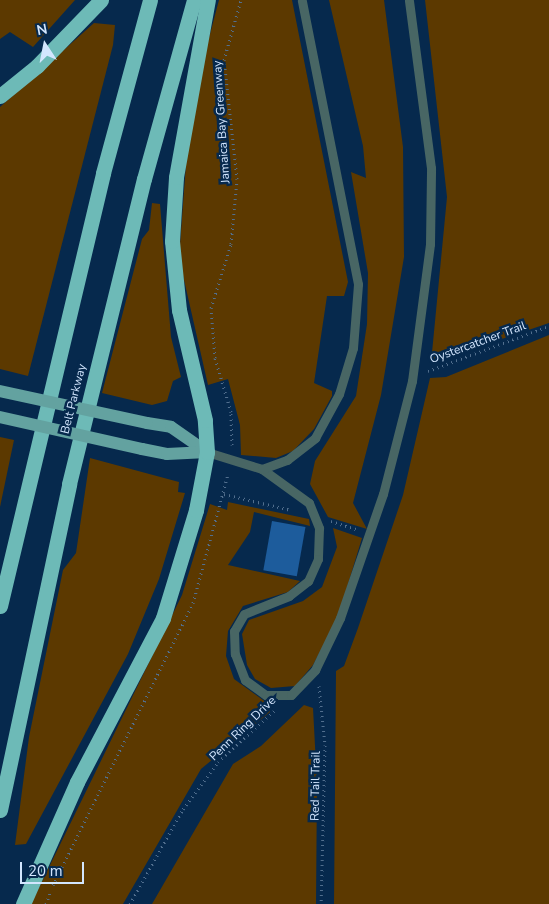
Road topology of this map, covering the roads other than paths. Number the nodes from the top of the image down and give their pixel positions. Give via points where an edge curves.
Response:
1 (101, 0) edge
2 (150, 0) edge
3 (194, 0) edge
4 (208, 0) edge
5 (302, 0) edge
6 (409, 0) edge
7 (0, 96) edge
8 (0, 391) edge
9 (0, 417) edge
10 (207, 452) junction
11 (262, 469) junction
12 (0, 606) edge
13 (0, 810) edge
14 (23, 904) edge

1 - 7 highway via 37,66
2 - 12 highway, Belt Parkway via 103,173
3 - 13 highway, Belt Parkway via 144,179 69,484
4 - 10 highway via 176,177 172,241 179,310 205,420
5 - 11 lane via 358,284 354,339 339,394 315,438 287,460
6 - 11 lane via 431,168 430,244 413,377 383,494 340,618 314,670 291,695 266,696 245,680 235,654 234,631 244,614 289,596 308,581 318,559 319,528 309,503
8 - 10 main road, bridge via 171,427
9 - 10 main road, bridge via 167,454
10 - 11 lane
10 - 14 highway via 183,562 163,618 78,782

